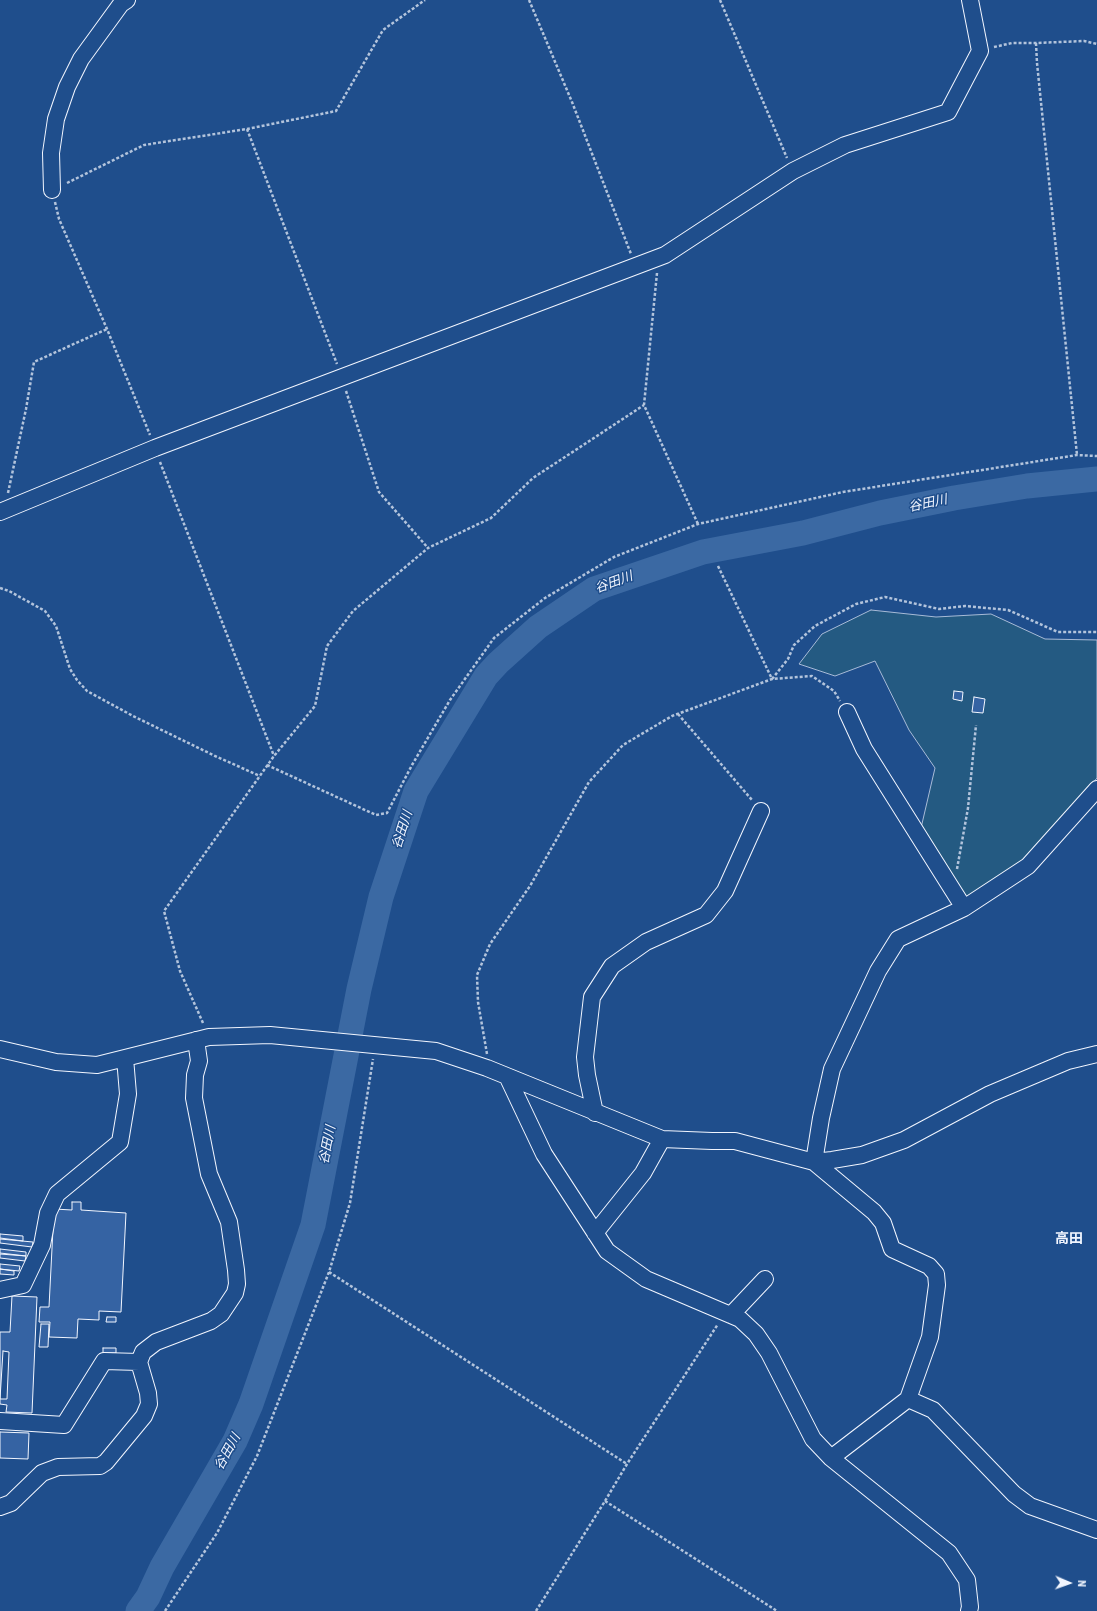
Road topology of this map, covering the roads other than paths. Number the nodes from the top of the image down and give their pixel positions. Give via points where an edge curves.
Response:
1 (127, 0) edge
2 (970, 0) edge
3 (52, 190) road end
4 (2, 511) edge
5 (847, 712) road end
6 (1097, 789) edge
7 (761, 811) road end
8 (964, 908) junction
9 (202, 1039) junction
10 (0, 1049) edge
11 (1097, 1054) edge
12 (125, 1058) junction
13 (508, 1078) junction
14 (595, 1113) junction
15 (662, 1138) junction
16 (814, 1162) junction
17 (595, 1233) junction
18 (765, 1279) dead end
19 (0, 1290) edge
20 (729, 1313) junction
21 (139, 1362) junction
22 (908, 1399) junction
23 (0, 1421) edge
24 (832, 1458) junction
25 (0, 1507) edge
26 (1097, 1530) edge
27 (969, 1611) edge

1 - 3 street via 121,4 81,59 67,87 56,119 51,153
2 - 4 street via 980,51 948,112 845,145 792,171 665,255 155,448
5 - 8 street via 864,749
6 - 8 street via 1028,866
7 - 14 street via 725,891 706,915 646,942 612,966 592,997 585,1057
8 - 16 street via 898,939 878,971 832,1069
9 - 12 street
9 - 13 street via 270,1035 436,1052
9 - 21 street via 195,1075 194,1098 209,1174 228,1222 237,1284 235,1293 221,1314 212,1321 156,1342 143,1352
10 - 12 street via 56,1062 97,1065
11 - 16 street via 1068,1061 990,1094 904,1140 862,1155
12 - 19 street via 128,1094 120,1142 57,1194 48,1213 42,1245 23,1285
13 - 14 street
13 - 17 street via 544,1154
14 - 15 street
15 - 16 street via 736,1141
15 - 17 street via 643,1173
16 - 22 street via 874,1212 883,1223 892,1249 929,1266 936,1274 937,1285 930,1337
17 - 20 street via 607,1250 646,1279
18 - 20 street
20 - 24 street via 740,1318 756,1334 780,1374 813,1439
21 - 23 street via 104,1361 64,1425
21 - 25 street via 149,1404 144,1416 106,1462 100,1466 58,1467 42,1473 11,1503
22 - 24 street
22 - 26 street via 934,1410 1014,1494 1030,1506
24 - 27 street via 949,1553 967,1580

